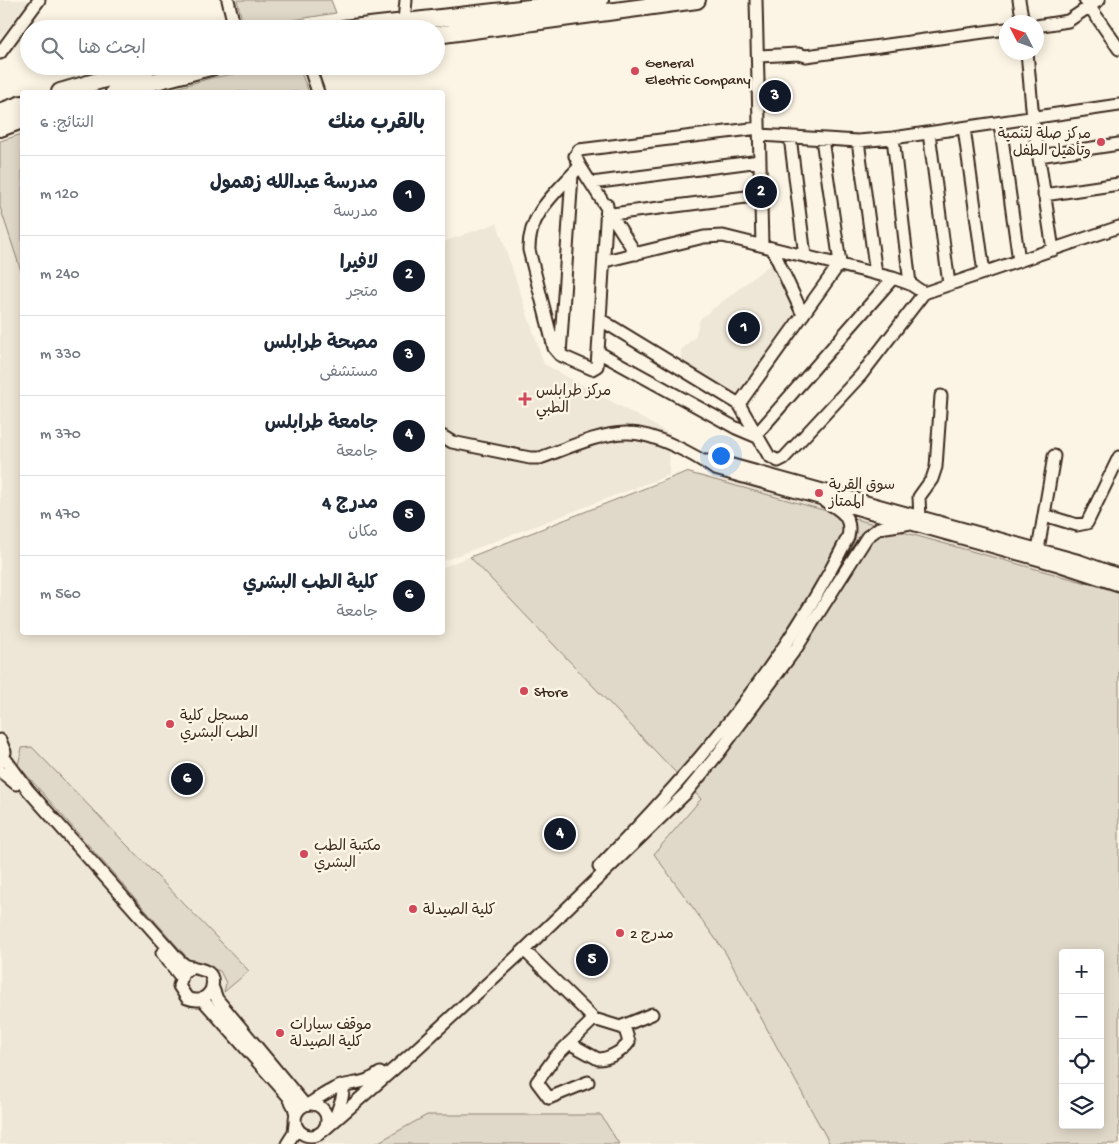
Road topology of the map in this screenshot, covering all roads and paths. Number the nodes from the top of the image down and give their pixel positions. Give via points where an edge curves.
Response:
1 (39, 0) edge
2 (228, 0) edge
3 (406, 0) edge
4 (600, 0) edge
5 (697, 0) edge
6 (756, 0) edge
7 (1019, 0) edge
8 (1092, 2) edge
9 (552, 3) edge
10 (1022, 15) edge
11 (24, 20) edge
12 (234, 20) edge
13 (404, 20) edge
14 (412, 20) edge
15 (1044, 25) edge
16 (20, 26) edge
17 (999, 30) edge
18 (445, 34) edge
19 (1119, 49) edge
20 (0, 53) edge
21 (759, 56) junction
22 (1028, 60) edge
23 (119, 75) edge
24 (179, 75) edge
25 (312, 75) edge
26 (67, 90) edge
27 (122, 90) edge
28 (317, 90) edge
29 (20, 105) edge
30 (1119, 105) edge
31 (0, 112) edge
32 (1033, 119) junction
33 (20, 121) edge
34 (1000, 124) junction
35 (0, 128) edge
36 (964, 128) junction
37 (759, 131) junction
38 (929, 133) junction
39 (790, 137) junction
40 (893, 138) junction
41 (822, 139) junction
42 (858, 141) junction
43 (1119, 144) edge
44 (1039, 156) junction
45 (760, 161) junction
46 (576, 170) junction
47 (592, 183) junction
48 (1119, 184) edge
49 (762, 195) junction
50 (1044, 195) junction
51 (609, 210) junction
52 (1119, 228) edge
53 (767, 246) junction
54 (1052, 250) junction
55 (636, 254) junction
56 (805, 256) junction
57 (605, 261) junction
58 (1019, 261) junction
59 (840, 263) junction
60 (984, 273) junction
61 (876, 274) junction
62 (893, 278) junction
63 (910, 284) junction
64 (949, 284) junction
65 (924, 293) junction
66 (802, 315) junction
67 (601, 320) junction
68 (598, 352) junction
69 (560, 355) junction
70 (941, 396) dead end
71 (739, 404) junction
72 (755, 436) junction
73 (445, 438) edge
74 (1054, 456) dead end
75 (1119, 457) edge
76 (705, 460) junction
77 (823, 500) junction
78 (1044, 515) junction
79 (920, 518) junction
80 (906, 524) junction
81 (1038, 550) junction
82 (837, 559) junction
83 (849, 566) junction
84 (1119, 574) edge
85 (831, 582) junction
86 (1119, 585) edge
87 (0, 740) edge
88 (2, 760) edge
89 (0, 771) edge
90 (682, 789) junction
91 (524, 950) junction
92 (193, 967) junction
93 (180, 976) junction
94 (212, 986) junction
95 (202, 999) junction
96 (652, 1014) dead end
97 (594, 1019) junction
98 (624, 1026) junction
99 (569, 1043) junction
100 (588, 1082) dead end
101 (344, 1086) junction
102 (307, 1104) junction
103 (296, 1119) junction
104 (334, 1119) junction
105 (324, 1130) junction
106 (311, 1136) junction
107 (287, 1144) edge
108 (301, 1144) edge

1 - 11 street
2 - 12 street
3 - 13 street
4 - 9 highway
5 - 18 highway
6 - 21 street
7 - 10 street
8 - 15 street via 1060,24
8 - 19 street
9 - 14 highway
16 - 20 street
17 - 21 street via 806,56
21 - 37 street
22 - 32 street
23 - 26 highway
24 - 27 highway
25 - 28 street
29 - 31 highway
30 - 32 street
32 - 34 street
32 - 44 street
33 - 35 highway
34 - 36 street
34 - 58 street
36 - 38 street
36 - 60 street
37 - 39 street
37 - 45 street
37 - 46 street via 579,150 575,156
38 - 40 street
38 - 64 street
39 - 41 street
39 - 56 street
40 - 42 street
40 - 63 street
41 - 42 street
41 - 59 street
42 - 61 street
43 - 44 street
44 - 50 street
45 - 47 street
45 - 49 street
46 - 47 street
46 - 69 street
46 - 69 street via 538,212 529,238 529,250 554,348
47 - 51 street
48 - 50 street
49 - 51 street
49 - 53 street
50 - 54 street
51 - 55 street
51 - 57 street
52 - 54 street
53 - 55 street via 714,235
53 - 56 street
53 - 66 street
54 - 58 street
55 - 57 street
56 - 59 street
57 - 67 street
58 - 60 street
59 - 61 street
59 - 66 street
60 - 64 street
61 - 62 street
62 - 63 street
62 - 72 street
63 - 65 street
64 - 65 street
65 - 72 street via 861,375 784,458 773,460
66 - 71 street
67 - 68 street
67 - 71 street
68 - 69 street via 597,366 592,369
68 - 72 street
70 - 79 street via 936,467 919,497
71 - 72 street
73 - 76 street via 452,442 540,458 593,440 628,433 647,436
74 - 78 street
75 - 78 street via 1087,523 1077,525
76 - 77 street via 715,469
76 - 79 street via 718,460
77 - 80 street
77 - 82 street via 840,510 849,521 848,537
78 - 81 street
79 - 81 street
80 - 83 street via 889,525 872,533
80 - 86 street
81 - 84 street
82 - 83 street
82 - 85 street
83 - 85 street
85 - 90 street
87 - 88 street via 4,747
88 - 92 street via 165,945 181,962
89 - 93 street via 15,783
90 - 91 street
90 - 101 street via 390,1065 370,1080
91 - 97 street
91 - 104 street via 411,1054
92 - 93 street
92 - 94 street via 207,972
93 - 95 street via 179,986 183,995 192,1000
94 - 95 street
94 - 102 street via 216,998
95 - 103 street via 288,1096
96 - 98 street
97 - 98 street
97 - 99 street
98 - 99 street via 629,1042 626,1047 604,1059 598,1060
99 - 100 street via 537,1082 548,1098
101 - 102 street
101 - 104 street
102 - 103 street
102 - 105 street via 318,1105 325,1112
103 - 106 street via 298,1130
103 - 107 street via 294,1133
104 - 105 street
105 - 106 street
106 - 108 street

